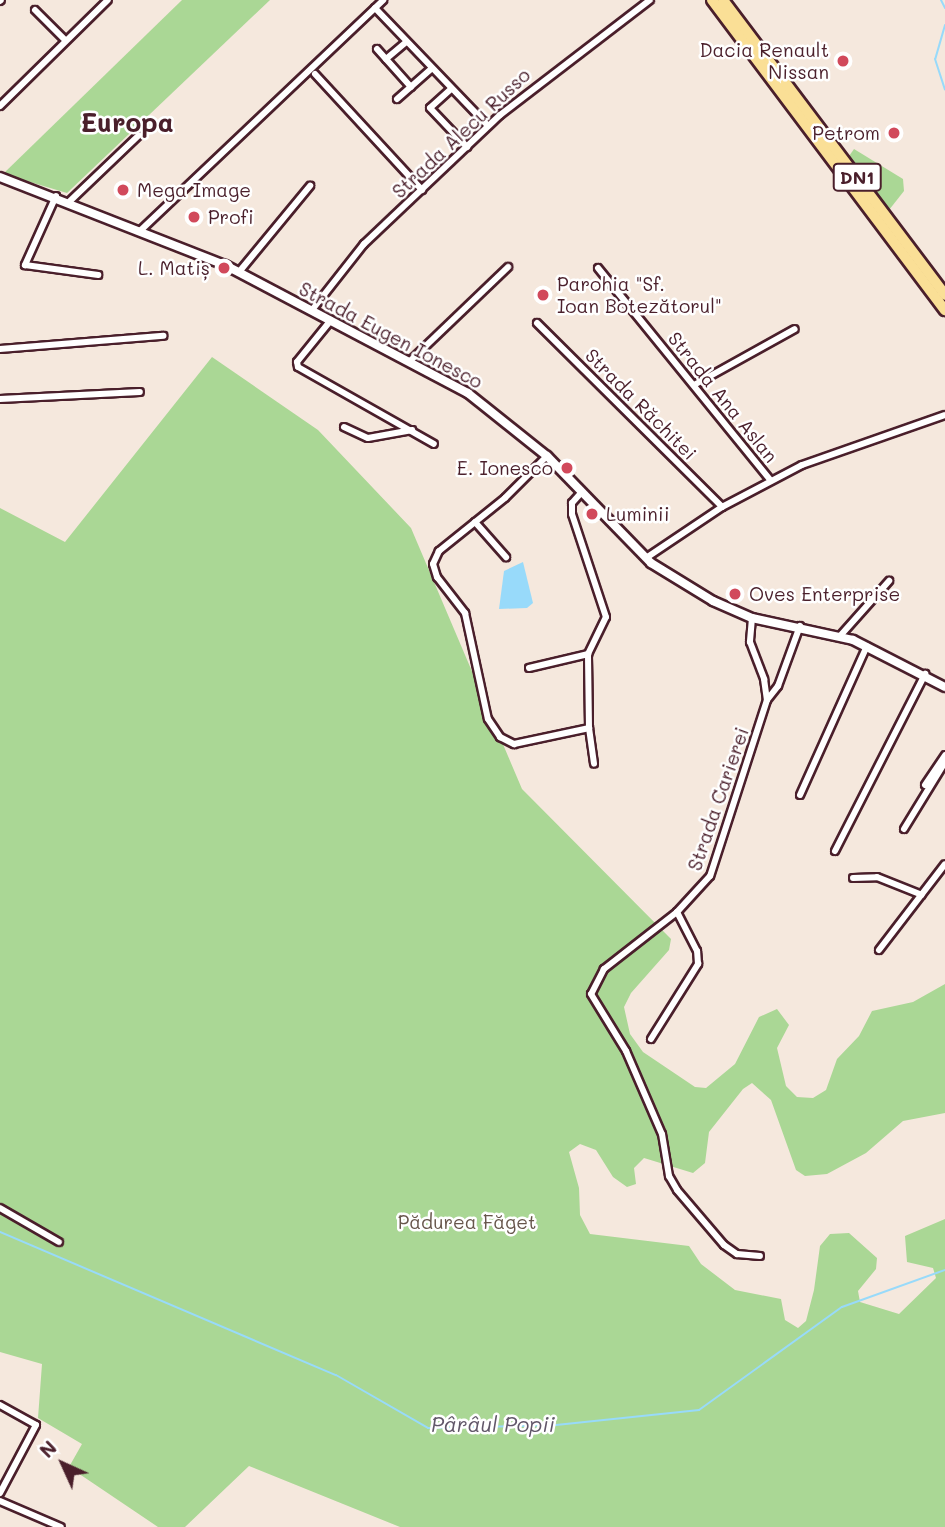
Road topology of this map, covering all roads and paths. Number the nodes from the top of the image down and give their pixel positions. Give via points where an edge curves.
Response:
1 (108, 0) edge
2 (650, 0) edge
3 (712, 0) edge
4 (723, 0) edge
5 (379, 3) edge
6 (35, 10) dead end
7 (65, 40) junction
8 (406, 43) junction
9 (377, 49) dead end
10 (386, 60) junction
11 (431, 69) junction
12 (315, 74) dead end
13 (411, 87) junction
14 (451, 89) junction
15 (397, 99) dead end
16 (0, 106) edge
17 (488, 127) junction
18 (139, 135) dead end
19 (467, 146) junction
20 (0, 177) edge
21 (310, 186) dead end
22 (422, 190) junction
23 (56, 196) junction
24 (70, 201) junction
25 (141, 230) junction
26 (508, 267) dead end
27 (597, 268) dead end
28 (239, 272) junction
29 (98, 275) dead end
30 (945, 295) edge
31 (312, 310) junction
32 (945, 310) edge
33 (331, 320) junction
34 (537, 323) dead end
35 (795, 329) dead end
36 (163, 336) dead end
37 (0, 349) edge
38 (410, 361) junction
39 (694, 385) junction
40 (140, 392) dead end
41 (0, 399) edge
42 (945, 415) edge
43 (344, 426) dead end
44 (413, 430) junction
45 (434, 444) dead end
46 (547, 456) junction
47 (771, 481) junction
48 (581, 493) junction
49 (722, 507) junction
50 (475, 522) junction
51 (506, 557) dead end
52 (646, 558) junction
53 (889, 581) dead end
54 (752, 618) junction
55 (800, 626) junction
56 (840, 636) junction
57 (867, 646) junction
58 (588, 654) junction
59 (529, 668) dead end
60 (925, 674) junction
61 (945, 687) edge
62 (767, 700) junction
63 (589, 728) junction
64 (945, 755) edge
65 (945, 762) edge
66 (594, 764) dead end
67 (925, 785) dead end
68 (800, 795) dead end
69 (904, 829) dead end
70 (835, 851) dead end
71 (945, 864) edge
72 (853, 878) dead end
73 (922, 895) junction
74 (677, 912) junction
75 (879, 950) dead end
76 (651, 1039) dead end
77 (0, 1208) edge
78 (59, 1242) dead end
79 (760, 1256) dead end
80 (0, 1405) edge
81 (0, 1493) edge
82 (0, 1501) edge
83 (61, 1527) edge

1 - 7 street
2 - 17 street, Strada Alecu Russo via 538,82
3 - 32 main road, DN1
4 - 30 main road, DN1
5 - 8 street
5 - 25 street
6 - 7 street
7 - 16 street
8 - 10 street
8 - 11 street
9 - 10 street
10 - 13 street
11 - 13 street
11 - 14 street
12 - 22 street
13 - 15 street
14 - 17 street
14 - 19 street via 430,108
17 - 19 street, Strada Alecu Russo
18 - 24 street
19 - 22 street, Strada Alecu Russo
20 - 23 street, Strada Eugen Ionesco
21 - 28 street
22 - 31 street, Strada Alecu Russo via 364,244
23 - 24 street, Strada Eugen Ionesco
23 - 29 street via 25,265
24 - 25 street, Strada Eugen Ionesco
25 - 28 street, Strada Eugen Ionesco
26 - 38 street
27 - 39 street, Strada Ana Aslan
28 - 31 street, Strada Eugen Ionesco
31 - 33 street, Strada Eugen Ionesco
33 - 38 street, Strada Eugen Ionesco
33 - 44 street via 296,365
34 - 49 street, Strada Răchitei
35 - 39 street
36 - 37 street
38 - 46 street, Strada Eugen Ionesco via 472,395
39 - 47 street, Strada Ana Aslan
40 - 41 street
42 - 47 street via 802,465
43 - 44 street via 368,438
44 - 45 street
46 - 48 street, Strada Eugen Ionesco
46 - 50 street
47 - 49 street
48 - 52 street, Strada Eugen Ionesco
48 - 58 street via 572,503 572,514 606,617
49 - 52 street
50 - 51 street
50 - 63 street via 439,551 433,568 465,613 488,719 500,737 517,744
52 - 54 street, Strada Eugen Ionesco via 713,601
53 - 56 street
54 - 55 street, Strada Eugen Ionesco
54 - 62 street, Strada Carierei via 750,642 765,679
55 - 56 street, Strada Eugen Ionesco
55 - 62 street via 778,686
56 - 57 street, Strada Eugen Ionesco
57 - 60 street, Strada Eugen Ionesco
57 - 68 street
58 - 59 street
58 - 63 street
60 - 61 street, Strada Eugen Ionesco
60 - 70 street
62 - 74 street, Strada Carierei via 710,876
63 - 66 street
64 - 67 street
65 - 69 street
71 - 73 street
72 - 73 street via 877,877
73 - 75 street
74 - 76 street via 697,951 698,964
74 - 79 street, Strada Carierei via 604,969 592,985 592,1001 626,1051 662,1134 669,1176 677,1190 724,1245 737,1254
77 - 78 street
80 - 81 street via 36,1425
82 - 83 street

